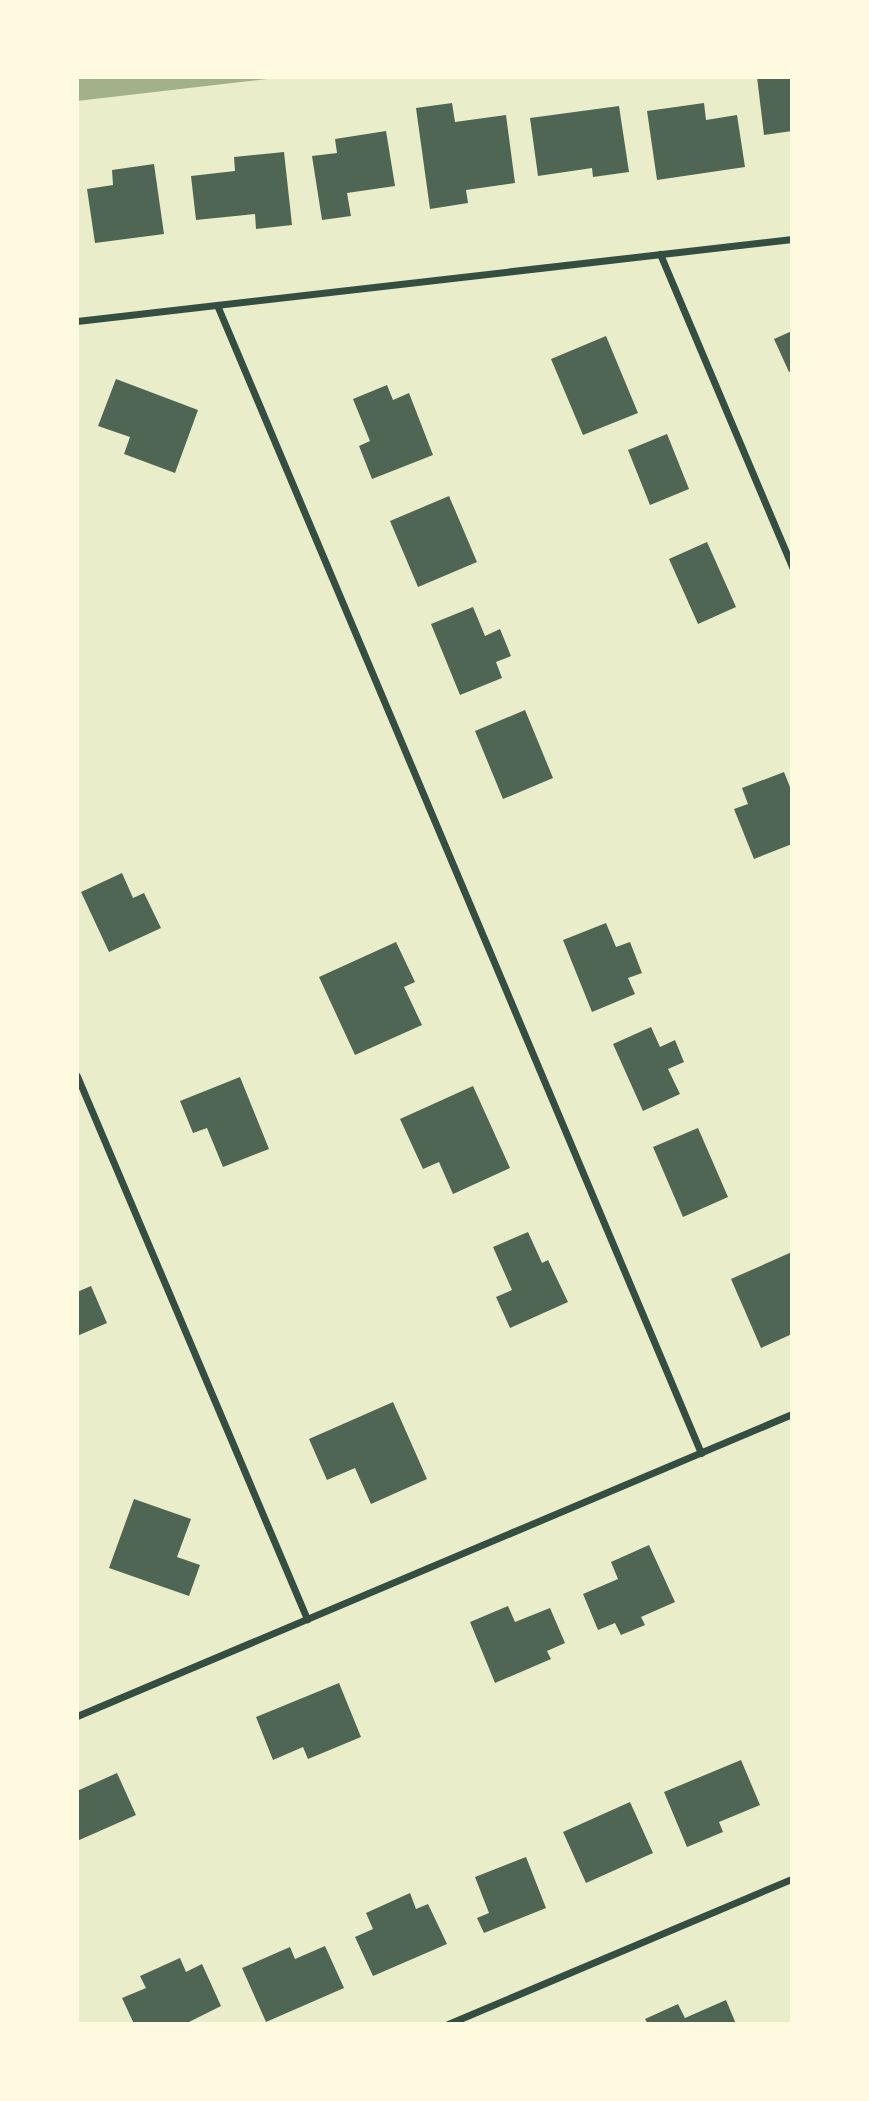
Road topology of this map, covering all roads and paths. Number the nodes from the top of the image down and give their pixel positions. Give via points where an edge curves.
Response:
1 (792, 239) edge
2 (660, 254) junction
3 (217, 305) junction
4 (77, 321) edge
5 (792, 567) edge
6 (77, 1076) edge
7 (792, 1415) edge
8 (701, 1453) junction
9 (307, 1619) junction
10 (77, 1716) edge
11 (792, 1879) edge
12 (449, 2024) edge

1 - 2 street
2 - 3 street
2 - 5 street
3 - 4 street
3 - 8 street
6 - 9 street
7 - 8 street
8 - 9 street
9 - 10 street
11 - 12 street

